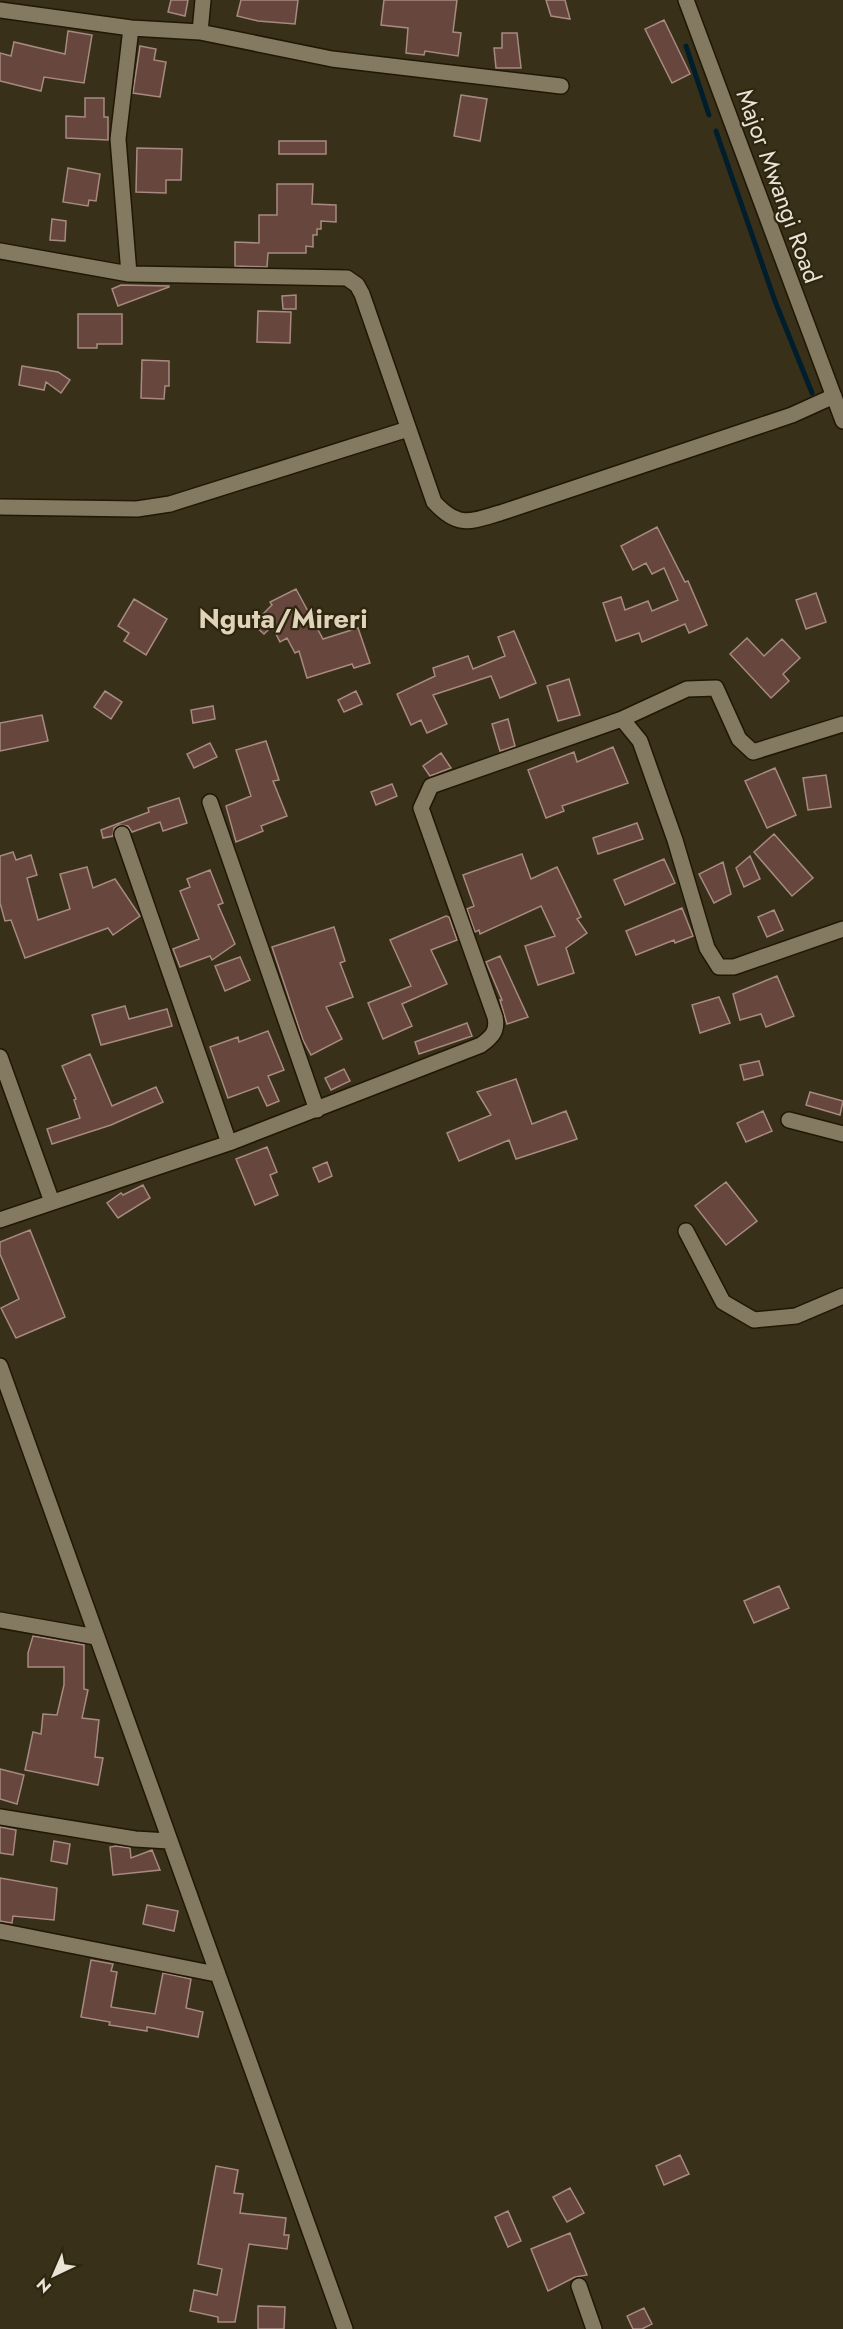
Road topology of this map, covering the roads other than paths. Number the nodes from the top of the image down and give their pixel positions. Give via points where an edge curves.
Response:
1 (203, 0) edge
2 (686, 0) edge
3 (0, 10) edge
4 (131, 28) junction
5 (200, 32) junction
6 (561, 86) dead end
7 (0, 251) edge
8 (129, 274) junction
9 (834, 396) junction
10 (843, 421) edge
11 (408, 429) junction
12 (0, 507) edge
13 (622, 719) junction
14 (843, 724) edge
15 (210, 802) dead end
16 (122, 834) dead end
17 (843, 929) edge
18 (0, 1057) edge
19 (317, 1110) junction
20 (789, 1120) dead end
21 (843, 1134) edge
22 (229, 1143) junction
23 (52, 1202) junction
24 (0, 1220) edge
25 (686, 1231) dead end
26 (843, 1296) edge
27 (0, 1366) edge
28 (0, 1620) edge
29 (96, 1637) junction
30 (0, 1817) edge
31 (169, 1841) junction
32 (0, 1931) edge
33 (216, 1974) junction
34 (579, 2286) dead end
35 (345, 2329) edge
36 (594, 2329) edge

1 - 5 street
2 - 9 street, Major Mwangi Road
3 - 4 street
4 - 5 street
4 - 8 street via 118,139
5 - 6 street via 332,59
7 - 8 street
8 - 11 street via 353,281 362,294
9 - 10 street, Major Mwangi Road
9 - 11 street via 792,415 500,513 458,522 434,502
11 - 12 street via 170,504 136,509
13 - 14 street via 687,689 716,688 739,739 753,752
13 - 17 street via 640,741 707,948 719,967 734,967
13 - 19 street via 431,786 421,808 497,1027 481,1045
15 - 19 street
16 - 22 street
18 - 23 street
19 - 22 street
20 - 21 street
22 - 23 street
23 - 24 street
25 - 26 street via 723,1302 754,1320 796,1316
27 - 29 street
28 - 29 street
29 - 31 street
30 - 31 street
31 - 33 street
32 - 33 street
33 - 35 street
34 - 36 street

